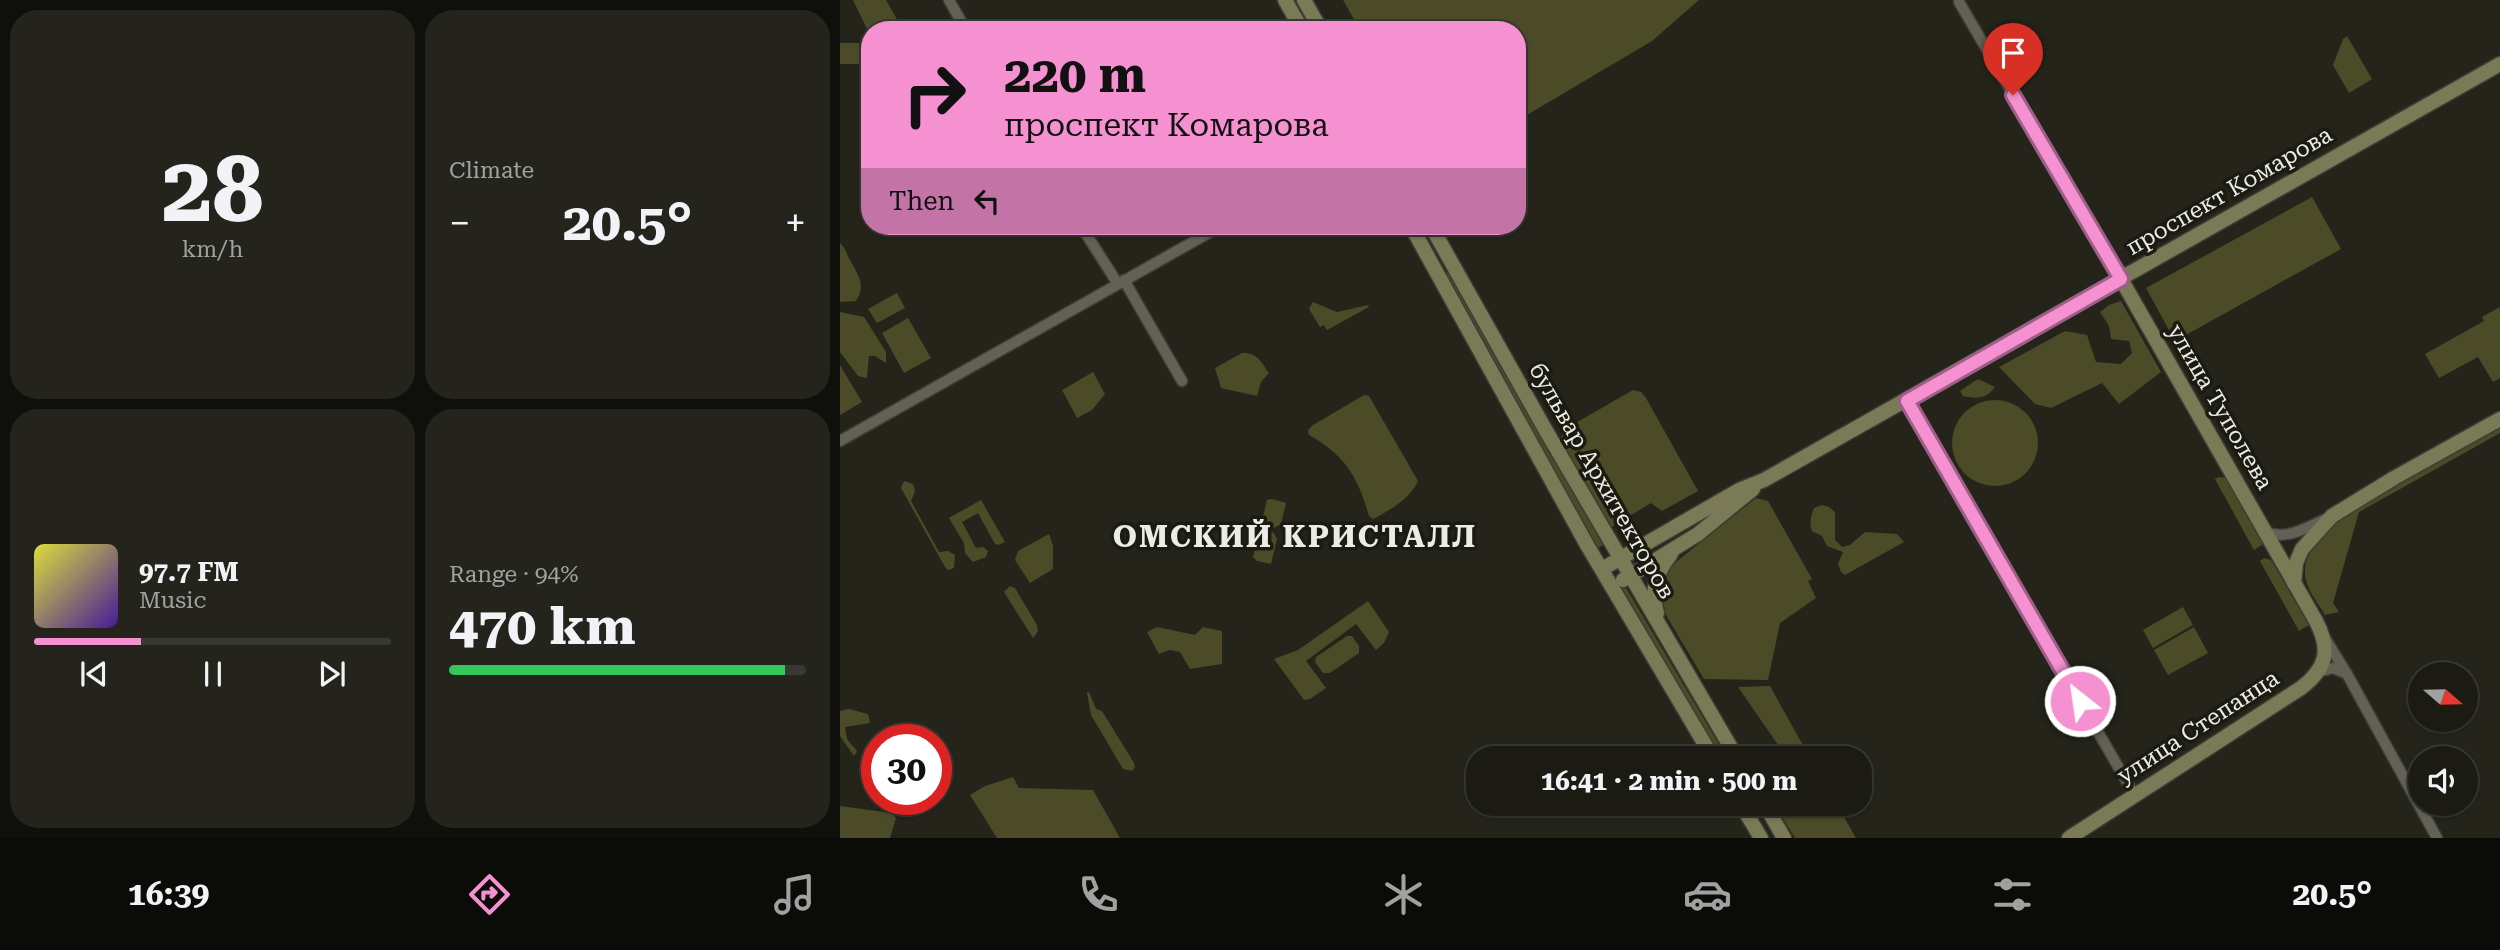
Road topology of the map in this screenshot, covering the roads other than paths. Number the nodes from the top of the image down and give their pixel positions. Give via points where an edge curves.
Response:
1 (948, 0) edge
2 (1285, 0) edge
3 (1304, 0) edge
4 (1959, 2) dead end
5 (961, 21) edge
6 (1297, 21) edge
7 (1316, 21) edge
8 (2500, 64) edge
9 (1087, 235) edge
10 (1205, 235) edge
11 (1416, 235) edge
12 (1436, 235) edge
13 (2121, 279) junction
14 (1121, 282) junction
15 (1182, 381) dead end
16 (1907, 401) junction
17 (2500, 419) edge
18 (840, 441) edge
19 (1761, 481) junction
20 (2332, 516) junction
21 (2265, 532) junction
22 (1673, 551) junction
23 (1620, 559) junction
24 (1602, 569) junction
25 (1630, 576) junction
26 (2294, 584) junction
27 (1612, 586) junction
28 (1662, 631) junction
29 (2324, 636) junction
30 (2318, 672) junction
31 (2347, 674) junction
32 (1706, 746) edge
33 (1730, 746) edge
34 (2135, 796) junction
35 (1748, 816) edge
36 (1771, 816) edge
37 (1761, 838) edge
38 (1784, 838) edge
39 (2069, 838) edge
40 (2437, 838) edge

1 - 5 street
2 - 6 main road
3 - 7 main road
4 - 13 street, улица Туполева
8 - 13 main road, проспект Комарова
9 - 14 street
10 - 14 street
11 - 24 main road, бульвар Архитекторов
12 - 23 main road, бульвар Архитекторов
13 - 16 main road, проспект Комарова
13 - 21 main road, улица Туполева
14 - 15 street
14 - 18 street
16 - 19 main road, проспект Комарова
16 - 34 street
17 - 20 main road
19 - 22 main road, проспект Комарова
19 - 23 main road, проспект Комарова
20 - 21 street via 2287,535
20 - 26 main road via 2302,549
21 - 26 main road, улица Туполева
22 - 25 main road, проспект Комарова
22 - 28 main road via 1660,570 1653,594
23 - 24 main road, проспект Комарова
23 - 25 main road, бульвар Архитекторов
24 - 27 main road, бульвар Архитекторов
25 - 27 main road, проспект Комарова
25 - 28 main road, бульвар Архитекторов
26 - 29 main road, улица Туполева
27 - 32 main road, бульвар Архитекторов
28 - 33 main road, бульвар Архитекторов
29 - 30 main road via 2325,654
29 - 31 street, улица Туполева
30 - 31 street via 2333,668
30 - 34 main road, улица Степанца
31 - 40 street, улица Туполева
34 - 39 main road, улица Степанца
35 - 37 main road
36 - 38 main road

